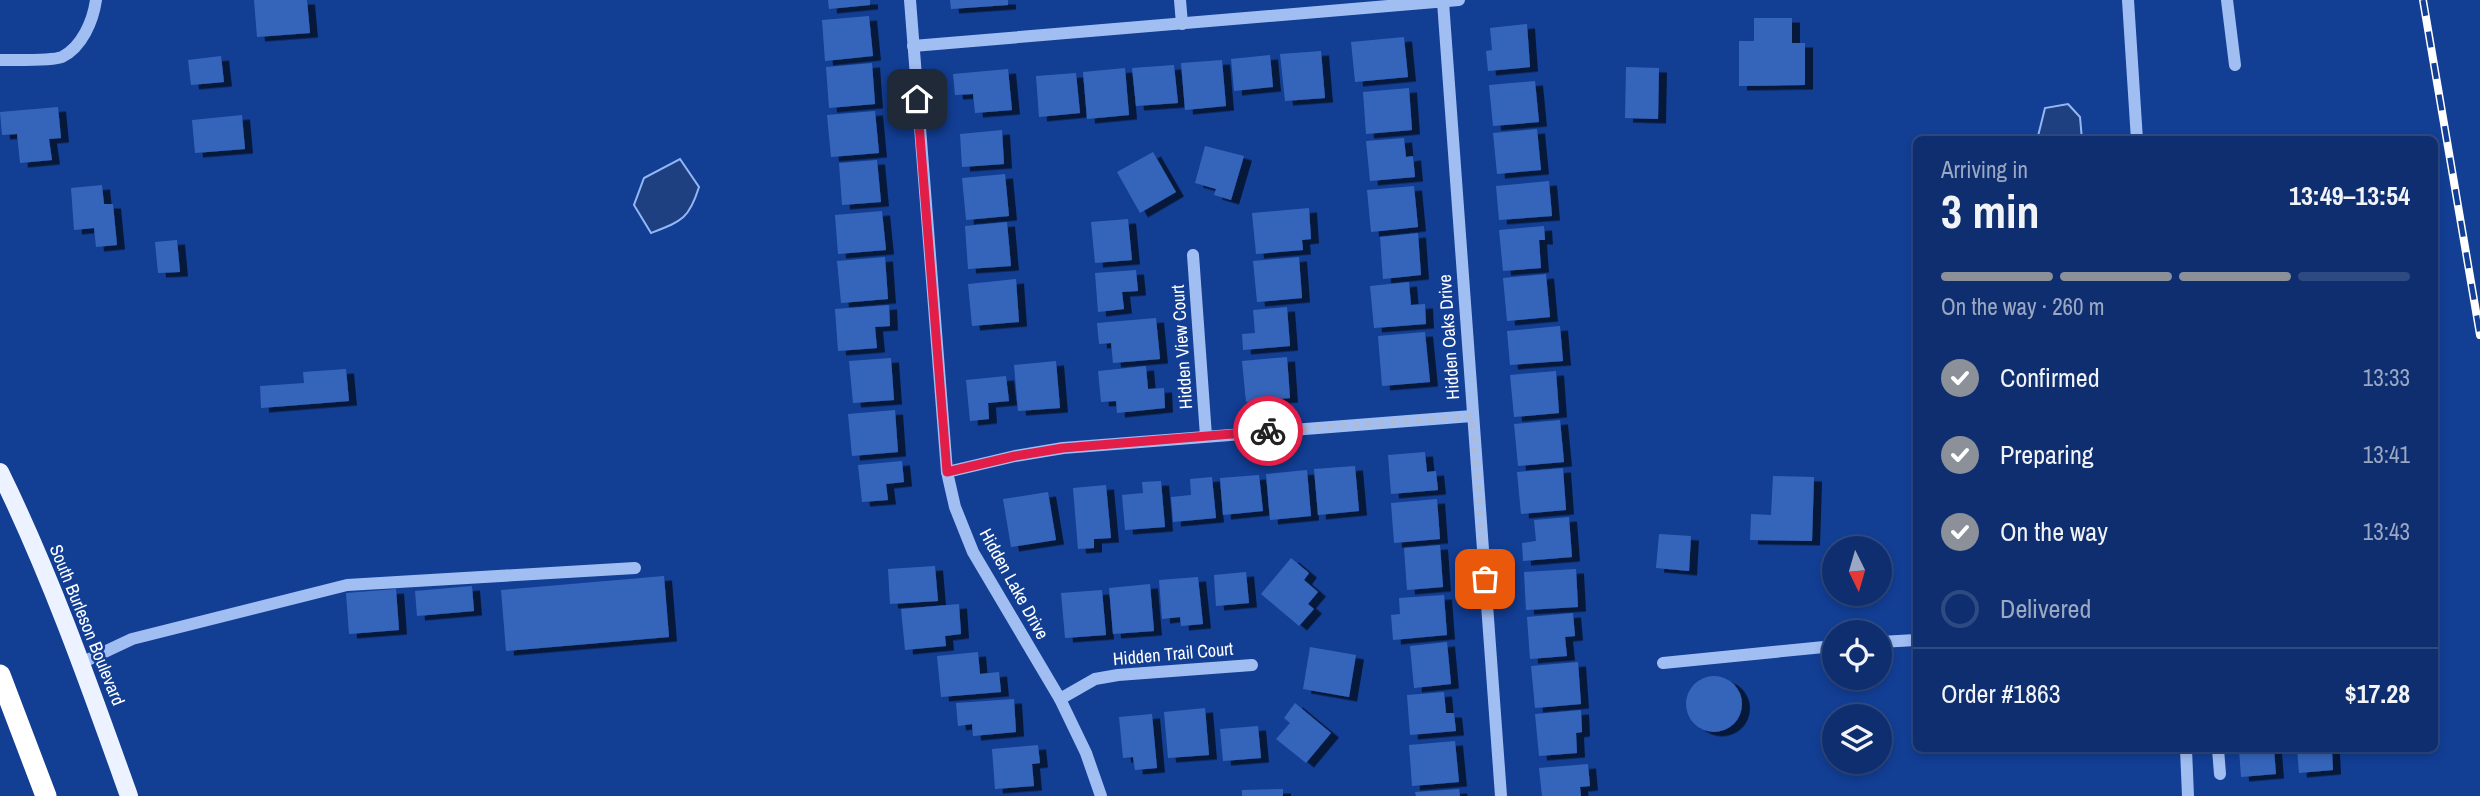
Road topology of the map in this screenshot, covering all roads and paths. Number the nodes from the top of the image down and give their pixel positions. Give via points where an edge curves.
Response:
1 (96, 0) edge
2 (910, 0) edge
3 (1180, 0) edge
4 (1459, 0) edge
5 (2128, 0) edge
6 (2227, 0) edge
7 (1443, 2) edge
8 (1182, 24) junction
9 (913, 46) junction
10 (0, 60) edge
11 (2235, 65) dead end
12 (2137, 136) edge
13 (1193, 255) dead end
14 (1472, 416) junction
15 (1206, 436) junction
16 (0, 472) edge
17 (947, 472) junction
18 (635, 568) dead end
19 (1913, 639) edge
20 (1892, 641) edge
21 (1822, 647) edge
22 (81, 663) junction
23 (1663, 663) dead end
24 (1252, 665) dead end
25 (0, 675) edge
26 (1060, 699) junction
27 (2186, 752) edge
28 (2218, 752) edge
29 (2220, 774) dead end
30 (46, 796) edge
31 (129, 796) edge
32 (1101, 796) edge
33 (1501, 796) edge
34 (2189, 796) edge

1 - 10 street via 93,17 76,47 60,58
2 - 9 street, Hidden Lake Drive
3 - 8 street
4 - 7 street
5 - 12 street
6 - 11 street
7 - 8 street
7 - 14 street, Hidden Oaks Drive
8 - 9 street
9 - 17 street, Hidden Lake Drive
13 - 15 street, Hidden View Court
14 - 15 street
14 - 33 street, Hidden Oaks Drive
15 - 17 street via 1063,448
16 - 22 main road, South Burleson Boulevard
17 - 26 street, Hidden Lake Drive via 973,552
18 - 22 street via 347,585 132,639
19 - 20 street
21 - 23 street
22 - 31 main road, South Burleson Boulevard
24 - 26 street, Hidden Trail Court via 1106,677
25 - 30 highway
26 - 32 street, Hidden Lake Drive
27 - 34 street
28 - 29 street

